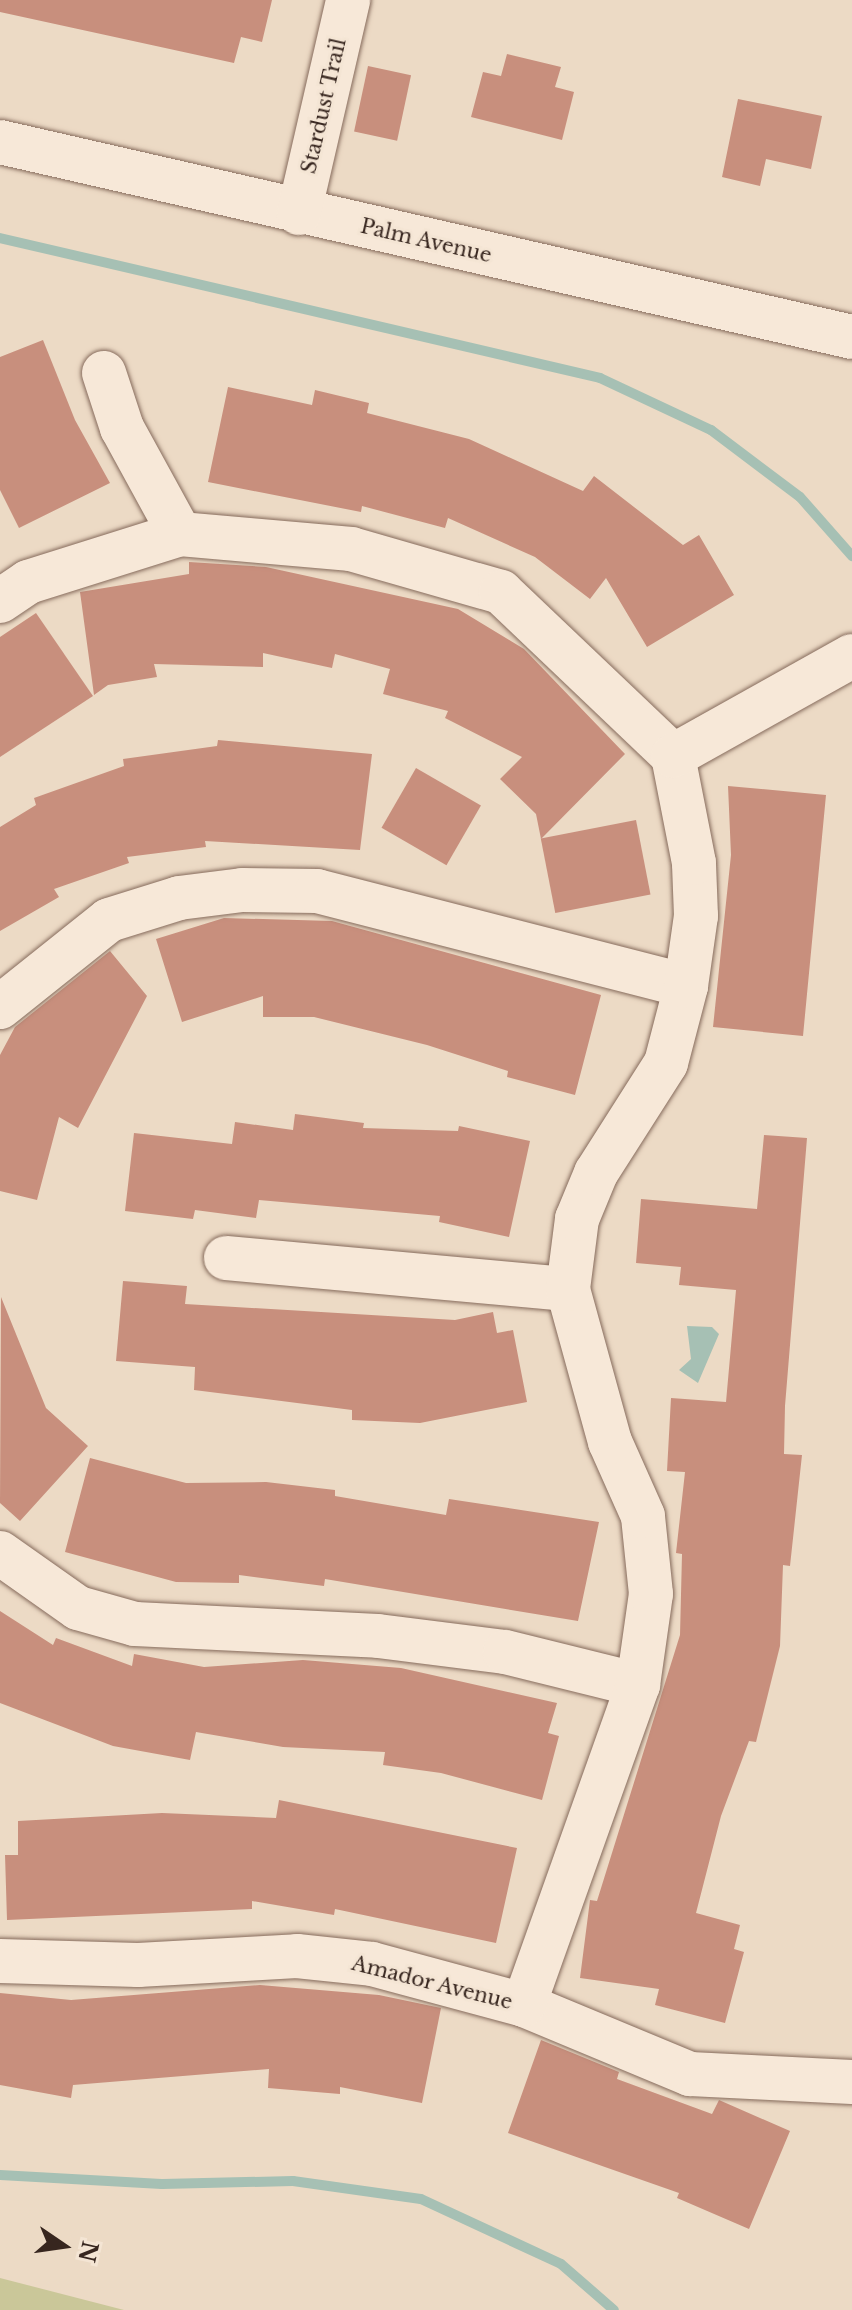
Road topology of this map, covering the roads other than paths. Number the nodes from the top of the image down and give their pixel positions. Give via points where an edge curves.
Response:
1 (348, 0) edge
2 (0, 142) edge
3 (299, 213) junction
4 (852, 337) edge
5 (104, 373) dead end
6 (180, 534) junction
7 (0, 601) edge
8 (852, 656) edge
9 (673, 756) junction
10 (686, 986) junction
11 (0, 1007) edge
12 (226, 1258) dead end
13 (568, 1289) junction
14 (0, 1553) edge
15 (638, 1685) junction
16 (0, 1961) edge
17 (524, 2005) junction
18 (852, 2082) edge

1 - 3 street, Stardust Trail
2 - 3 street, Palm Avenue
3 - 4 street, Palm Avenue
5 - 6 street via 122,428
6 - 7 street via 28,582
6 - 9 street via 351,549 501,592
8 - 9 street
9 - 10 street via 694,863 696,916
10 - 11 street via 317,891 242,890 179,898 109,920
10 - 13 street via 666,1063 596,1173 577,1219
12 - 13 street
13 - 15 street via 610,1442 643,1516 651,1594
14 - 15 street via 78,1608 135,1624 378,1636 505,1652
15 - 17 street
16 - 17 street, Amador Avenue via 138,1965 297,1956 372,1964
17 - 18 street, Amador Avenue via 690,2074

